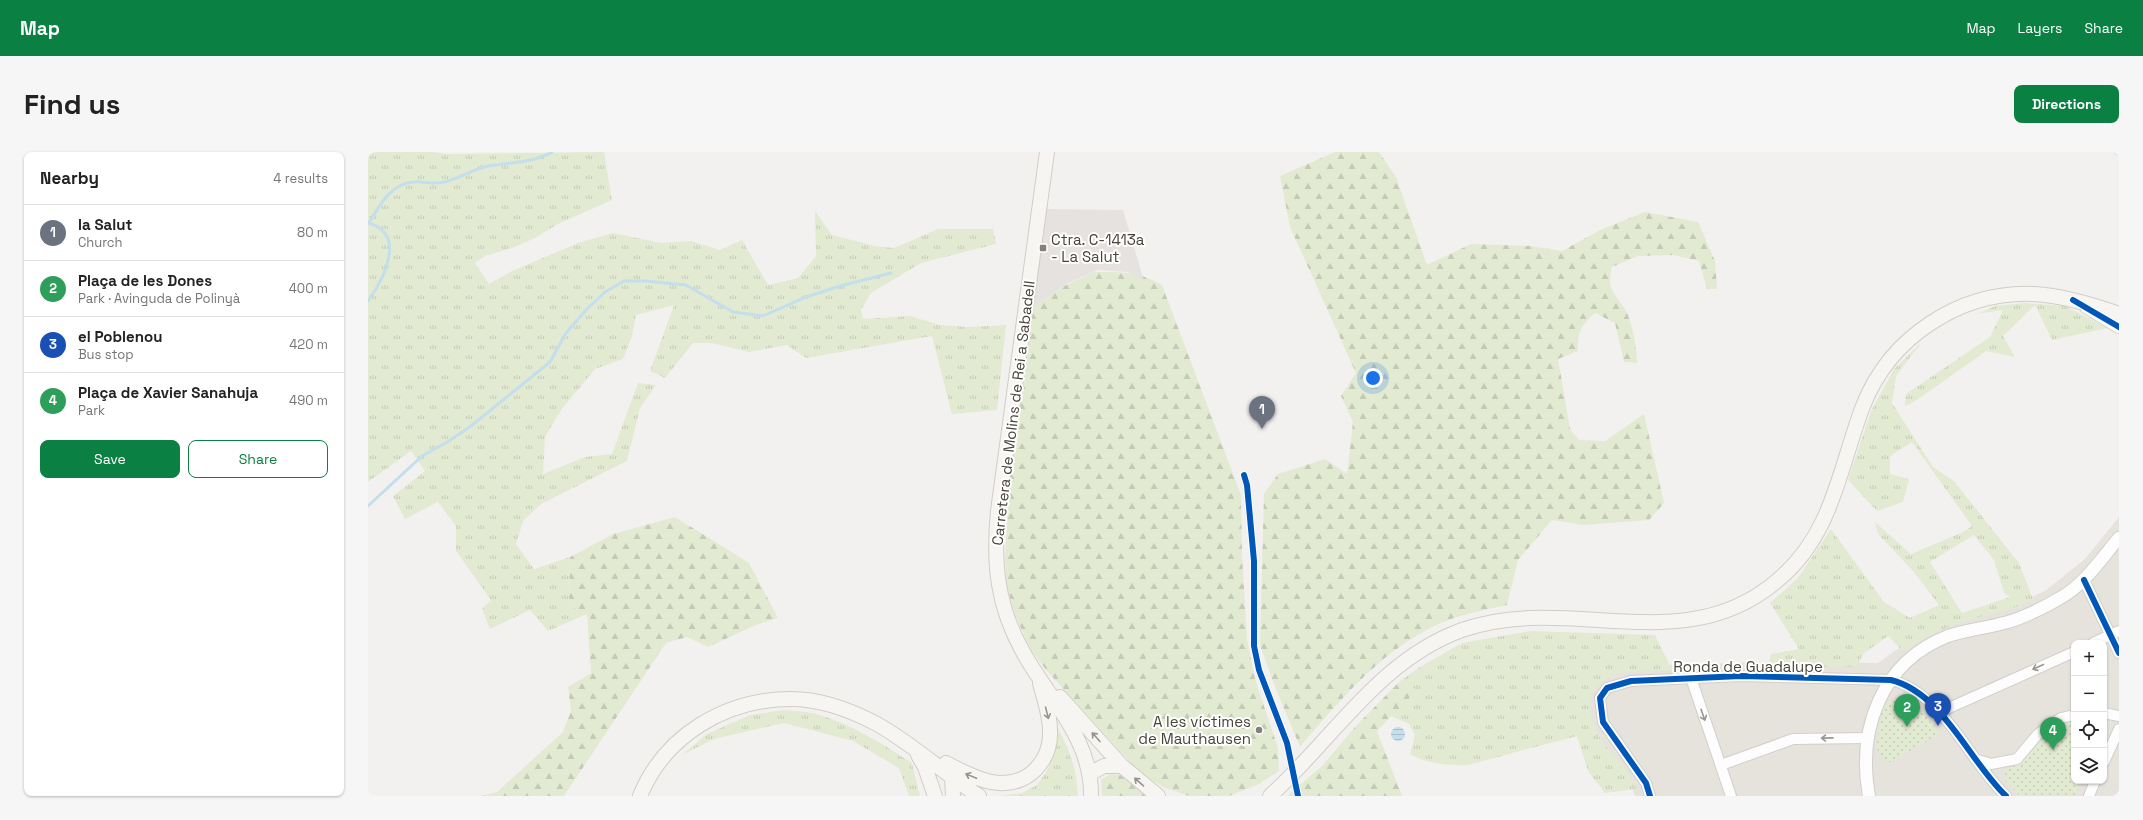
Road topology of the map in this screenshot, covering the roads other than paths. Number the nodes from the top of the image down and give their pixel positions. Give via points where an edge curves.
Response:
1 (1047, 152) edge
2 (2073, 300) junction
3 (2119, 314) edge
4 (2119, 327) edge
5 (2119, 538) edge
6 (2084, 580) junction
7 (2115, 633) edge
8 (2100, 640) edge
9 (2071, 653) edge
10 (2119, 653) edge
11 (1040, 678) junction
12 (1691, 678) junction
13 (1891, 680) junction
14 (1940, 712) junction
15 (2107, 714) edge
16 (2071, 716) edge
17 (2119, 716) edge
18 (2119, 729) edge
19 (1866, 738) junction
20 (914, 748) junction
21 (2107, 755) edge
22 (1975, 759) junction
23 (1721, 765) junction
24 (1122, 766) junction
25 (1089, 774) junction
26 (952, 777) junction
27 (2095, 784) edge
28 (640, 796) edge
29 (935, 796) edge
30 (953, 796) edge
31 (979, 796) edge
32 (1091, 796) edge
33 (1158, 796) edge
34 (1270, 796) edge
35 (1650, 796) edge
36 (1731, 796) edge
37 (1869, 796) edge
38 (2006, 796) edge
39 (2089, 796) edge

1 - 11 main road, Carretera de Molins de Rei a Sabadell via 995,539 997,580 1007,616 1024,654
2 - 3 main road
2 - 4 street
2 - 34 main road via 2034,294 1975,301 1950,312 1914,335 1888,363 1870,390 1853,434 1832,504 1814,539 1779,580 1753,599 1712,616 1678,622 1528,617 1490,622 1449,635 1414,654 1386,676
5 - 6 street
6 - 7 street
6 - 13 street via 2061,598 2007,623 1948,636 1919,651
7 - 8 street
7 - 10 street
9 -> 14 street
11 -> 20 main road via 1050,725 1050,739 1045,757 1020,781 985,782
24 -> 11 main road via 1069,706
11 - 25 main road, Carretera de Molins de Rei a Sabadell via 1062,710 1079,743
12 - 13 street, Ronda de Guadalupe via 1741,676
12 -> 23 street
12 - 35 street, Ronda de Guadalupe via 1631,681 1607,688 1600,698 1603,722 1646,783
13 - 14 street via 1913,690
13 - 19 street via 1876,704
14 - 22 street
15 - 17 street
16 - 22 street via 2061,718 2038,734 2017,759 1991,764
18 - 21 street
19 -> 23 street via 1793,739
19 - 37 street
20 - 26 main road
20 - 28 main road via 874,723 834,706 792,699 751,703 726,711 687,733 663,757
20 - 29 main road via 925,766
22 - 38 street
23 - 36 street
24 - 25 main road via 1104,766
33 -> 24 main road
25 - 32 main road, Carretera de Molins de Rei a Sabadell
26 - 30 main road
26 - 31 main road
27 - 39 street

